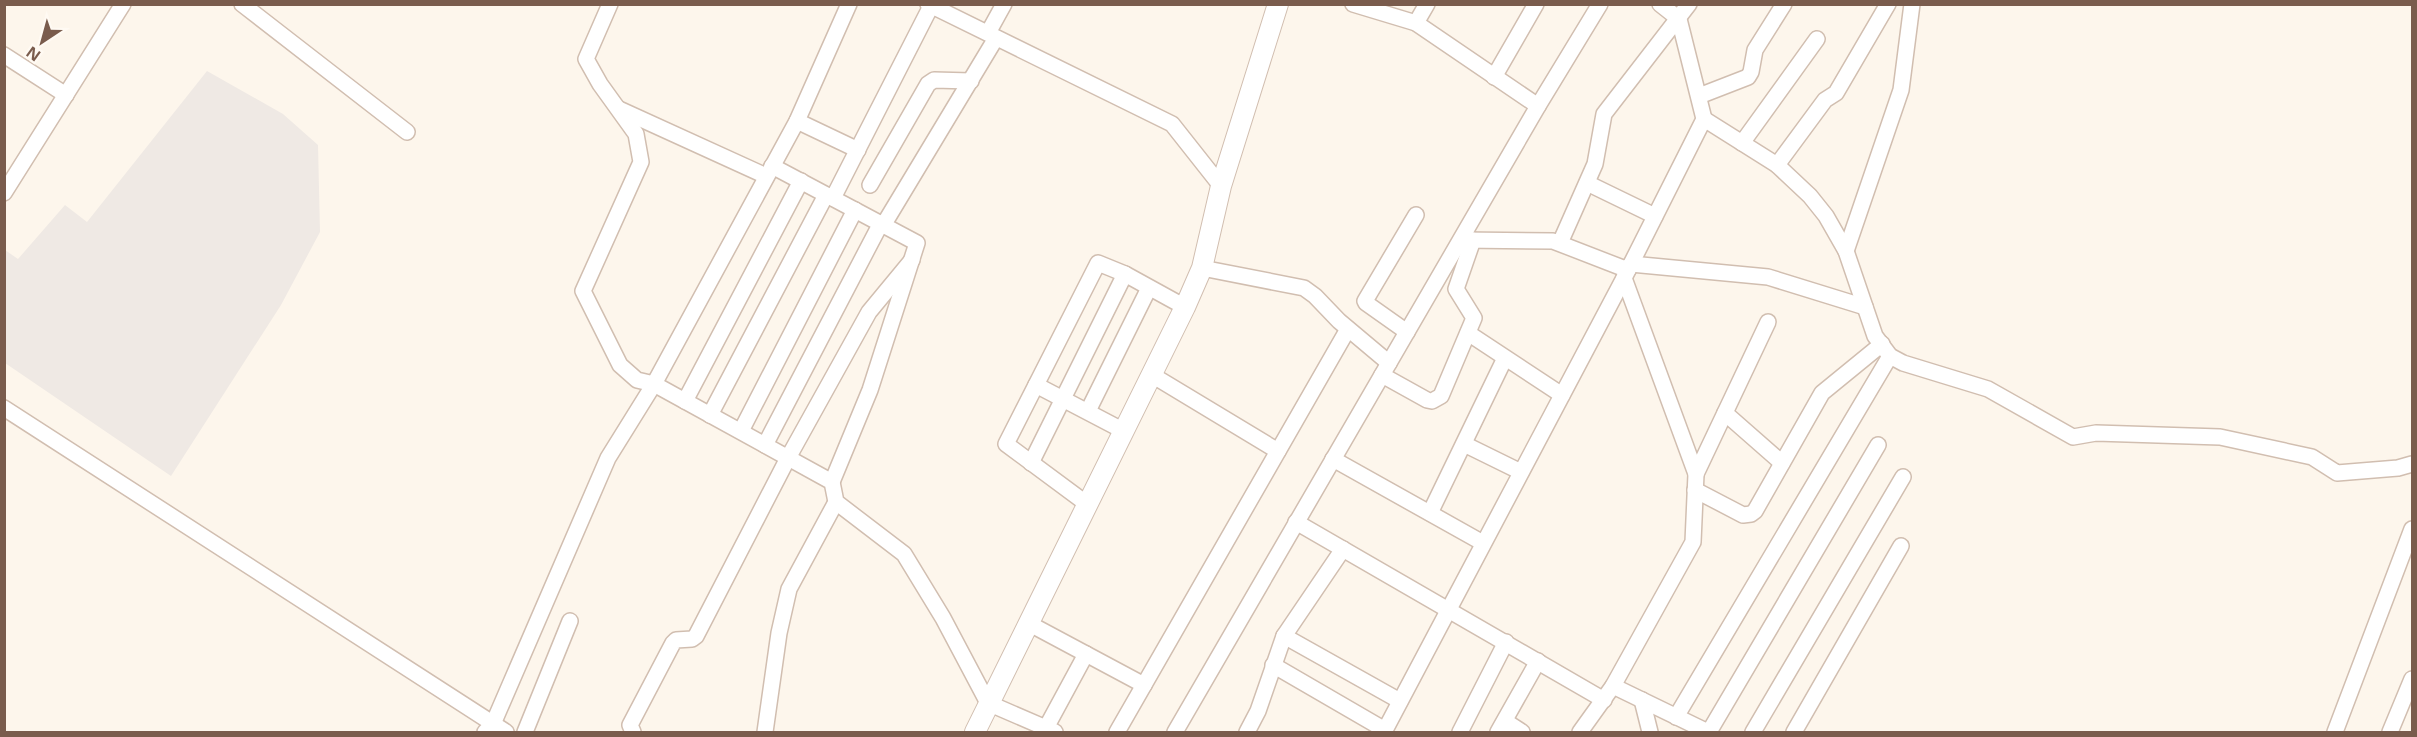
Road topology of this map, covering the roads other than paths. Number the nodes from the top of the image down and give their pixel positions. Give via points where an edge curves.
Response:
1 (123, 4) edge
2 (242, 4) edge
3 (849, 4) edge
4 (1004, 4) edge
5 (1278, 4) edge
6 (1353, 4) edge
7 (1427, 4) edge
8 (1536, 4) edge
9 (1600, 4) edge
10 (1660, 4) edge
11 (1689, 4) edge
12 (1784, 4) edge
13 (1888, 4) edge
14 (1912, 4) edge
15 (929, 5) edge
16 (607, 6) edge
17 (1680, 19) junction
18 (1416, 23) junction
19 (992, 36) junction
20 (1817, 39) dead end
21 (4, 55) edge
22 (1494, 77) junction
23 (971, 81) junction
24 (66, 94) junction
25 (1699, 96) junction
26 (1538, 106) junction
27 (616, 108) junction
28 (1704, 119) junction
29 (797, 121) junction
30 (407, 132) dead end
31 (1742, 143) junction
32 (858, 150) junction
33 (1777, 165) junction
34 (769, 171) junction
35 (801, 181) junction
36 (1587, 183) junction
37 (870, 185) dead end
38 (1221, 186) junction
39 (4, 193) edge
40 (830, 196) junction
41 (855, 210) junction
42 (1416, 215) dead end
43 (1655, 216) junction
44 (882, 224) junction
45 (1467, 240) junction
46 (1560, 243) junction
47 (1846, 251) junction
48 (912, 260) junction
49 (1202, 268) junction
50 (1627, 271) junction
51 (1125, 274) junction
52 (1149, 288) junction
53 (1185, 307) junction
54 (1865, 307) junction
55 (1768, 322) dead end
56 (1348, 329) junction
57 (1407, 332) junction
58 (1468, 333) junction
59 (1886, 350) junction
60 (781, 354) junction
61 (1505, 358) junction
62 (806, 366) junction
63 (1385, 369) junction
64 (1152, 375) junction
65 (654, 384) junction
66 (1036, 385) junction
67 (1562, 395) junction
68 (1064, 398) junction
69 (685, 401) junction
70 (4, 408) edge
71 (1088, 411) junction
72 (1725, 413) junction
73 (710, 415) junction
74 (741, 431) junction
75 (1124, 431) junction
76 (1464, 444) junction
77 (765, 445) junction
78 (1878, 445) dead end
79 (1278, 451) junction
80 (788, 458) junction
81 (1333, 459) junction
82 (1031, 463) junction
83 (1782, 463) junction
84 (2412, 464) edge
85 (1521, 472) junction
86 (1903, 477) dead end
87 (832, 482) junction
88 (1695, 482) junction
89 (836, 502) junction
90 (1087, 504) junction
91 (1430, 513) junction
92 (1296, 522) junction
93 (2412, 529) edge
94 (1483, 543) junction
95 (1901, 546) dead end
96 (1343, 549) junction
97 (1448, 611) junction
98 (570, 621) dead end
99 (1028, 623) junction
100 (1284, 636) junction
101 (1506, 642) junction
102 (1086, 654) junction
103 (1538, 661) junction
104 (1273, 665) junction
105 (2412, 679) edge
106 (1144, 685) junction
107 (1613, 686) junction
108 (1604, 700) junction
109 (1642, 700) junction
110 (1400, 701) junction
111 (988, 704) junction
112 (1676, 717) junction
113 (1501, 727) edge
114 (494, 729) edge
115 (1042, 729) edge
116 (1384, 731) edge
117 (525, 732) edge
118 (633, 732) edge
119 (765, 732) edge
120 (975, 732) edge
121 (1117, 732) edge
122 (1175, 732) edge
123 (1247, 732) edge
124 (1460, 732) edge
125 (1522, 732) edge
126 (1580, 732) edge
127 (1650, 732) edge
128 (1708, 732) edge
129 (1753, 732) edge
130 (1794, 732) edge
131 (2336, 732) edge
132 (2390, 732) edge

1 - 24 street
2 - 30 street
3 - 29 street
4 - 19 street
5 - 38 street
6 - 18 street
7 - 18 street
8 - 22 street
9 - 26 street
10 - 17 street
11 - 17 street
12 - 25 street via 1755,50 1748,77
13 - 33 street via 1836,93 1825,100
14 - 47 street via 1901,90
15 - 19 street
15 - 32 street
16 - 27 street via 586,59
17 - 25 street
17 - 36 street via 1604,114 1597,158
18 - 22 street
19 - 23 street
19 - 38 street via 1173,124
20 - 31 street
21 - 24 street
22 - 26 street
23 - 37 street via 934,80 928,84
23 - 44 street
24 - 39 street
25 - 28 street
26 - 45 street
27 - 34 street
27 - 65 street via 636,134 641,162 583,291 620,365 637,380
28 - 31 street
28 - 43 street
29 - 32 street
29 - 34 street
31 - 33 street
32 - 40 street
33 - 47 street via 1810,196
34 - 35 street
34 - 65 street
35 - 40 street
35 - 69 street
36 - 43 street
36 - 46 street
38 - 49 street
40 - 41 street
40 - 73 street
41 - 44 street
41 - 60 street
42 - 57 street via 1365,298 1366,303
43 - 50 street
44 - 48 street via 916,242
44 - 62 street
45 - 46 street
45 - 57 street
45 - 58 street via 1456,291 1474,316
46 - 50 street
47 - 54 street
48 - 80 street via 869,312
48 - 87 street via 870,390
49 - 53 street
49 - 56 street via 1304,288
50 - 54 street via 1768,277
50 - 67 street
50 - 88 street
51 - 52 street
51 - 66 street via 1098,263
51 - 68 street
52 - 53 street
52 - 71 street
53 - 64 street
54 - 59 street via 1875,336
55 - 72 street
56 - 63 street
56 - 79 street
57 - 63 street
58 - 61 street
58 - 63 street via 1437,399 1427,400
59 - 83 street via 1822,393
59 - 84 street via 1903,363 1988,389 2073,437 2220,437 2312,457 2337,473
59 - 112 street
60 - 62 street
60 - 74 street
61 - 67 street
61 - 76 street
62 - 77 street
63 - 81 street
64 - 75 street
64 - 79 street
65 - 69 street
65 - 114 street via 608,458
66 - 68 street
66 - 82 street via 1006,444
67 - 85 street
68 - 71 street
68 - 82 street
69 - 73 street
70 - 114 street
71 - 75 street
72 - 83 street
72 - 88 street
73 - 74 street
74 - 77 street
75 - 90 street
76 - 85 street
76 - 91 street
77 - 80 street
78 - 128 street
79 - 106 street
80 - 87 street
80 - 118 street via 696,636 673,643 630,725
81 - 91 street
81 - 92 street
82 - 90 street
83 - 88 street via 1751,514 1743,515
85 - 94 street
86 - 129 street
87 - 89 street
88 - 107 street via 1693,542
89 - 111 street via 903,554 943,618
89 - 119 street via 789,589
90 - 99 street
91 - 94 street
92 - 96 street
92 - 122 street
93 - 131 street
94 - 97 street
95 - 130 street
96 - 97 street
96 - 100 street
97 - 101 street
97 - 110 street
98 - 117 street
99 - 102 street
99 - 111 street
100 - 104 street
100 - 110 street
101 - 103 street
101 - 124 street
102 - 106 street
102 - 115 street
103 - 108 street
103 - 113 street
104 - 116 street
104 - 123 street
105 - 132 street
106 - 121 street
107 - 108 street
107 - 109 street
108 - 126 street
109 - 112 street
109 - 127 street
110 - 116 street
111 - 115 street
111 - 120 street
112 - 128 street
113 - 125 street

